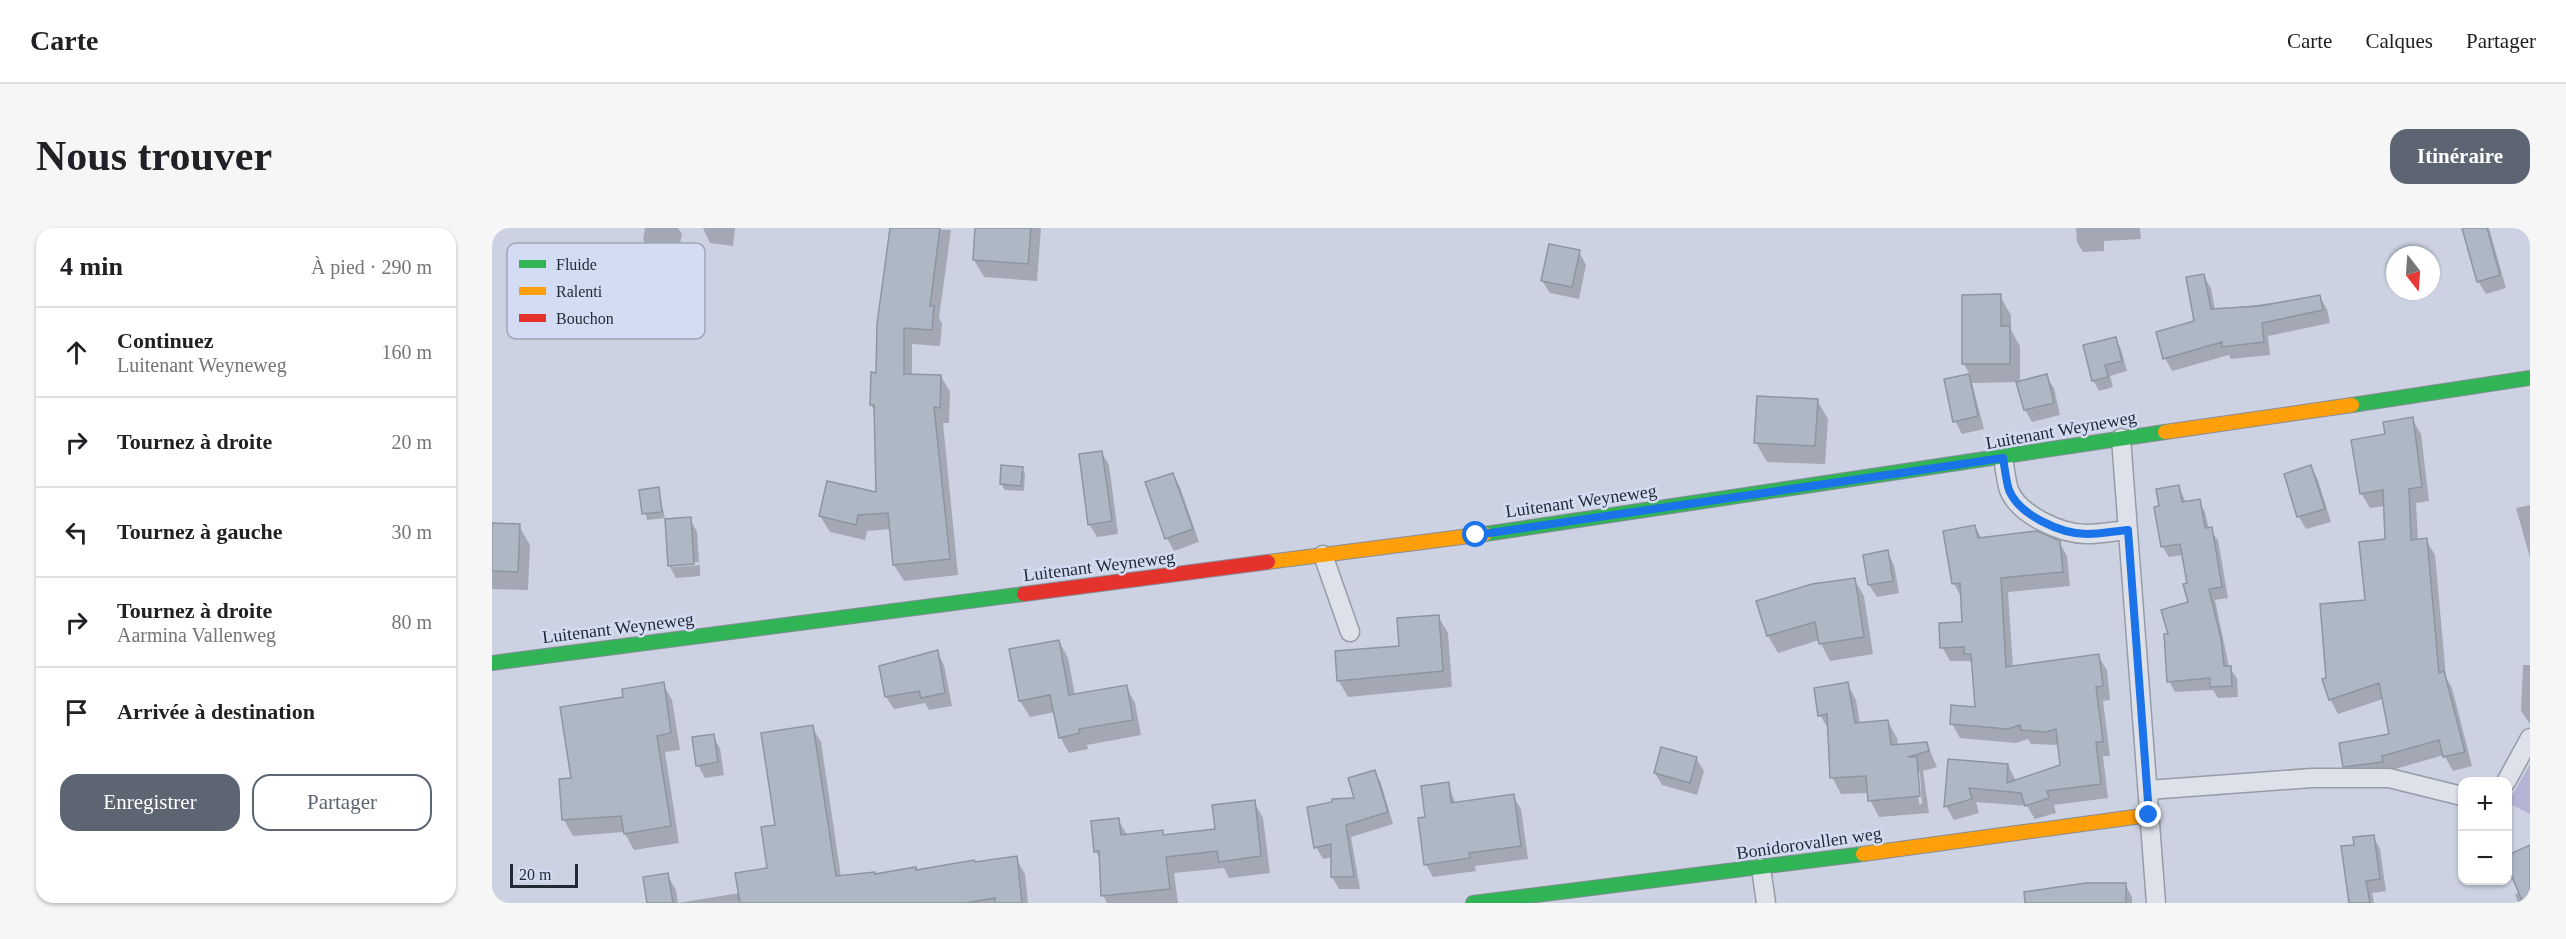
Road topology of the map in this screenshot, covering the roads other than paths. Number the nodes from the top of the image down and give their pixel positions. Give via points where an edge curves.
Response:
1 (2530, 378) edge
2 (2121, 438) junction
3 (2003, 458) junction
4 (2128, 530) junction
5 (1323, 555) junction
6 (1350, 632) dead end
7 (492, 663) edge
8 (2530, 738) edge
9 (2509, 777) edge
10 (2148, 790) junction
11 (2458, 795) edge
12 (2149, 815) junction
13 (1761, 868) junction
14 (1517, 900) edge
15 (1473, 903) edge
16 (1766, 903) edge
17 (2156, 903) edge

1 - 2 main road, Luitenant Weyneweg
2 - 3 main road, Luitenant Weyneweg
2 - 4 street
3 - 4 street via 2009,490 2026,513 2084,534
3 - 5 main road, Luitenant Weyneweg
4 - 10 street
5 - 6 street
5 - 7 main road, Luitenant Weyneweg
8 - 9 street
10 - 11 street via 2312,778 2389,778
10 - 12 street
12 - 13 main road, Bonidorovallen weg
12 - 17 street
13 - 14 main road, Bonidorovallen weg
13 - 16 street
14 - 15 main road, Bonidorovallen weg

